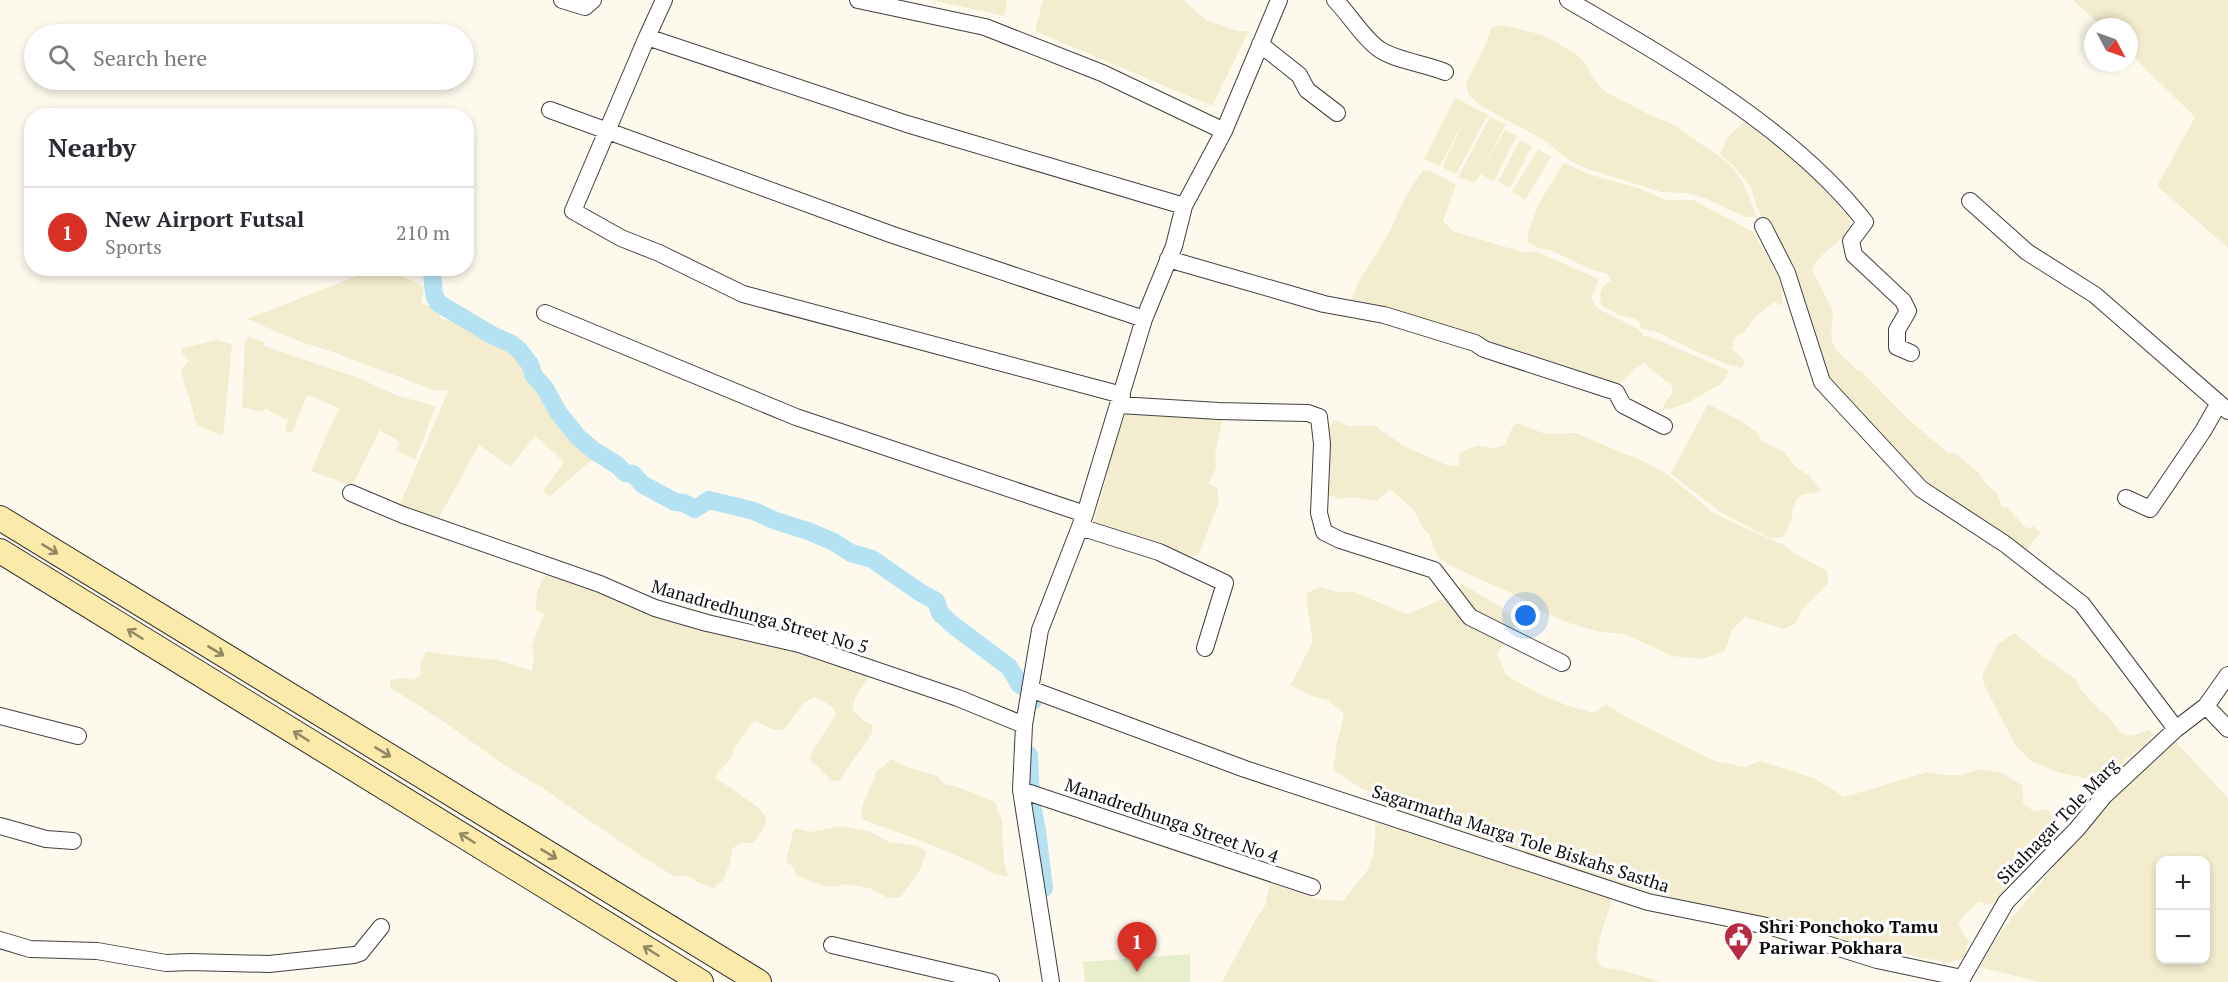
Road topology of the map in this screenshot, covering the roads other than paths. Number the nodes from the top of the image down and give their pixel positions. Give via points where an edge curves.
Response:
1 (562, 0) edge
2 (593, 0) edge
3 (664, 0) edge
4 (1278, 0) edge
5 (1335, 0) edge
6 (1568, 0) edge
7 (866, 1) edge
8 (647, 37) junction
9 (1260, 44) junction
10 (1445, 72) dead end
11 (550, 110) dead end
12 (1337, 113) dead end
13 (1224, 130) junction
14 (608, 132) junction
15 (1970, 201) dead end
16 (1184, 206) junction
17 (1762, 226) dead end
18 (1168, 259) junction
19 (545, 313) dead end
20 (1144, 319) junction
21 (1911, 353) dead end
22 (1120, 400) junction
23 (2223, 407) edge
24 (1664, 426) dead end
25 (351, 493) dead end
26 (2126, 498) dead end
27 (0, 518) edge
28 (1082, 521) junction
29 (0, 551) edge
30 (1205, 648) dead end
31 (1562, 663) dead end
32 (2228, 675) edge
33 (1030, 689) junction
34 (2206, 706) junction
35 (0, 716) edge
36 (1024, 725) junction
37 (2176, 729) junction
38 (2228, 729) edge
39 (78, 736) dead end
40 (1021, 790) junction
41 (0, 825) edge
42 (73, 841) dead end
43 (1312, 887) dead end
44 (381, 927) dead end
45 (0, 940) edge
46 (832, 945) dead end
47 (1961, 980) edge
48 (701, 982) edge
49 (759, 982) edge
50 (991, 982) edge
51 (1051, 982) edge

1 - 2 street via 585,7
3 - 8 street
4 - 9 street
5 - 10 street via 1379,50
6 - 21 street via 1647,46 1757,121 1806,159 1854,208 1865,222 1851,242 1854,255 1903,301 1908,311 1897,330 1897,347
7 - 13 street via 985,27 1102,73
8 - 14 street
8 - 16 street via 907,124
9 - 12 street
9 - 13 street
11 - 14 street
13 - 16 street
14 - 20 street via 893,235
14 - 22 street via 573,211 621,238 743,294
15 - 23 street via 2027,252 2095,295
16 - 18 street
17 - 37 street via 1787,273 1822,382 1921,489 2005,544 2082,604
18 - 20 street
18 - 24 street via 1466,340 1616,392 1623,405
19 - 28 street via 796,417
20 - 22 street
22 - 28 street
22 - 31 street via 1219,411 1308,413 1319,417 1319,513 1324,532 1434,570 1470,617
23 - 26 street via 2150,509
25 - 36 street, Manadredhunga Street No 5 via 655,608 799,644 958,698
27 -> 49 street
28 - 30 street via 1225,583
28 - 33 street via 1040,630
48 -> 29 street
32 - 34 street, Sitalnagar Tole Marg
33 - 36 street
33 - 47 street, Sagarmatha Marga Tole Biskahs Sastha via 1245,769 1648,902 1772,927 1877,960
34 - 37 street, Sitalnagar Tole Marg
34 - 38 street
35 - 39 street
36 - 40 street
37 - 47 street, Sitalnagar Tole Marg via 2104,796 2006,902
40 - 43 street, Manadredhunga Street No 4
40 - 51 street
41 - 42 street via 46,839
44 - 45 street via 365,948 354,955 269,964 166,963 98,951 30,949
46 - 50 street

